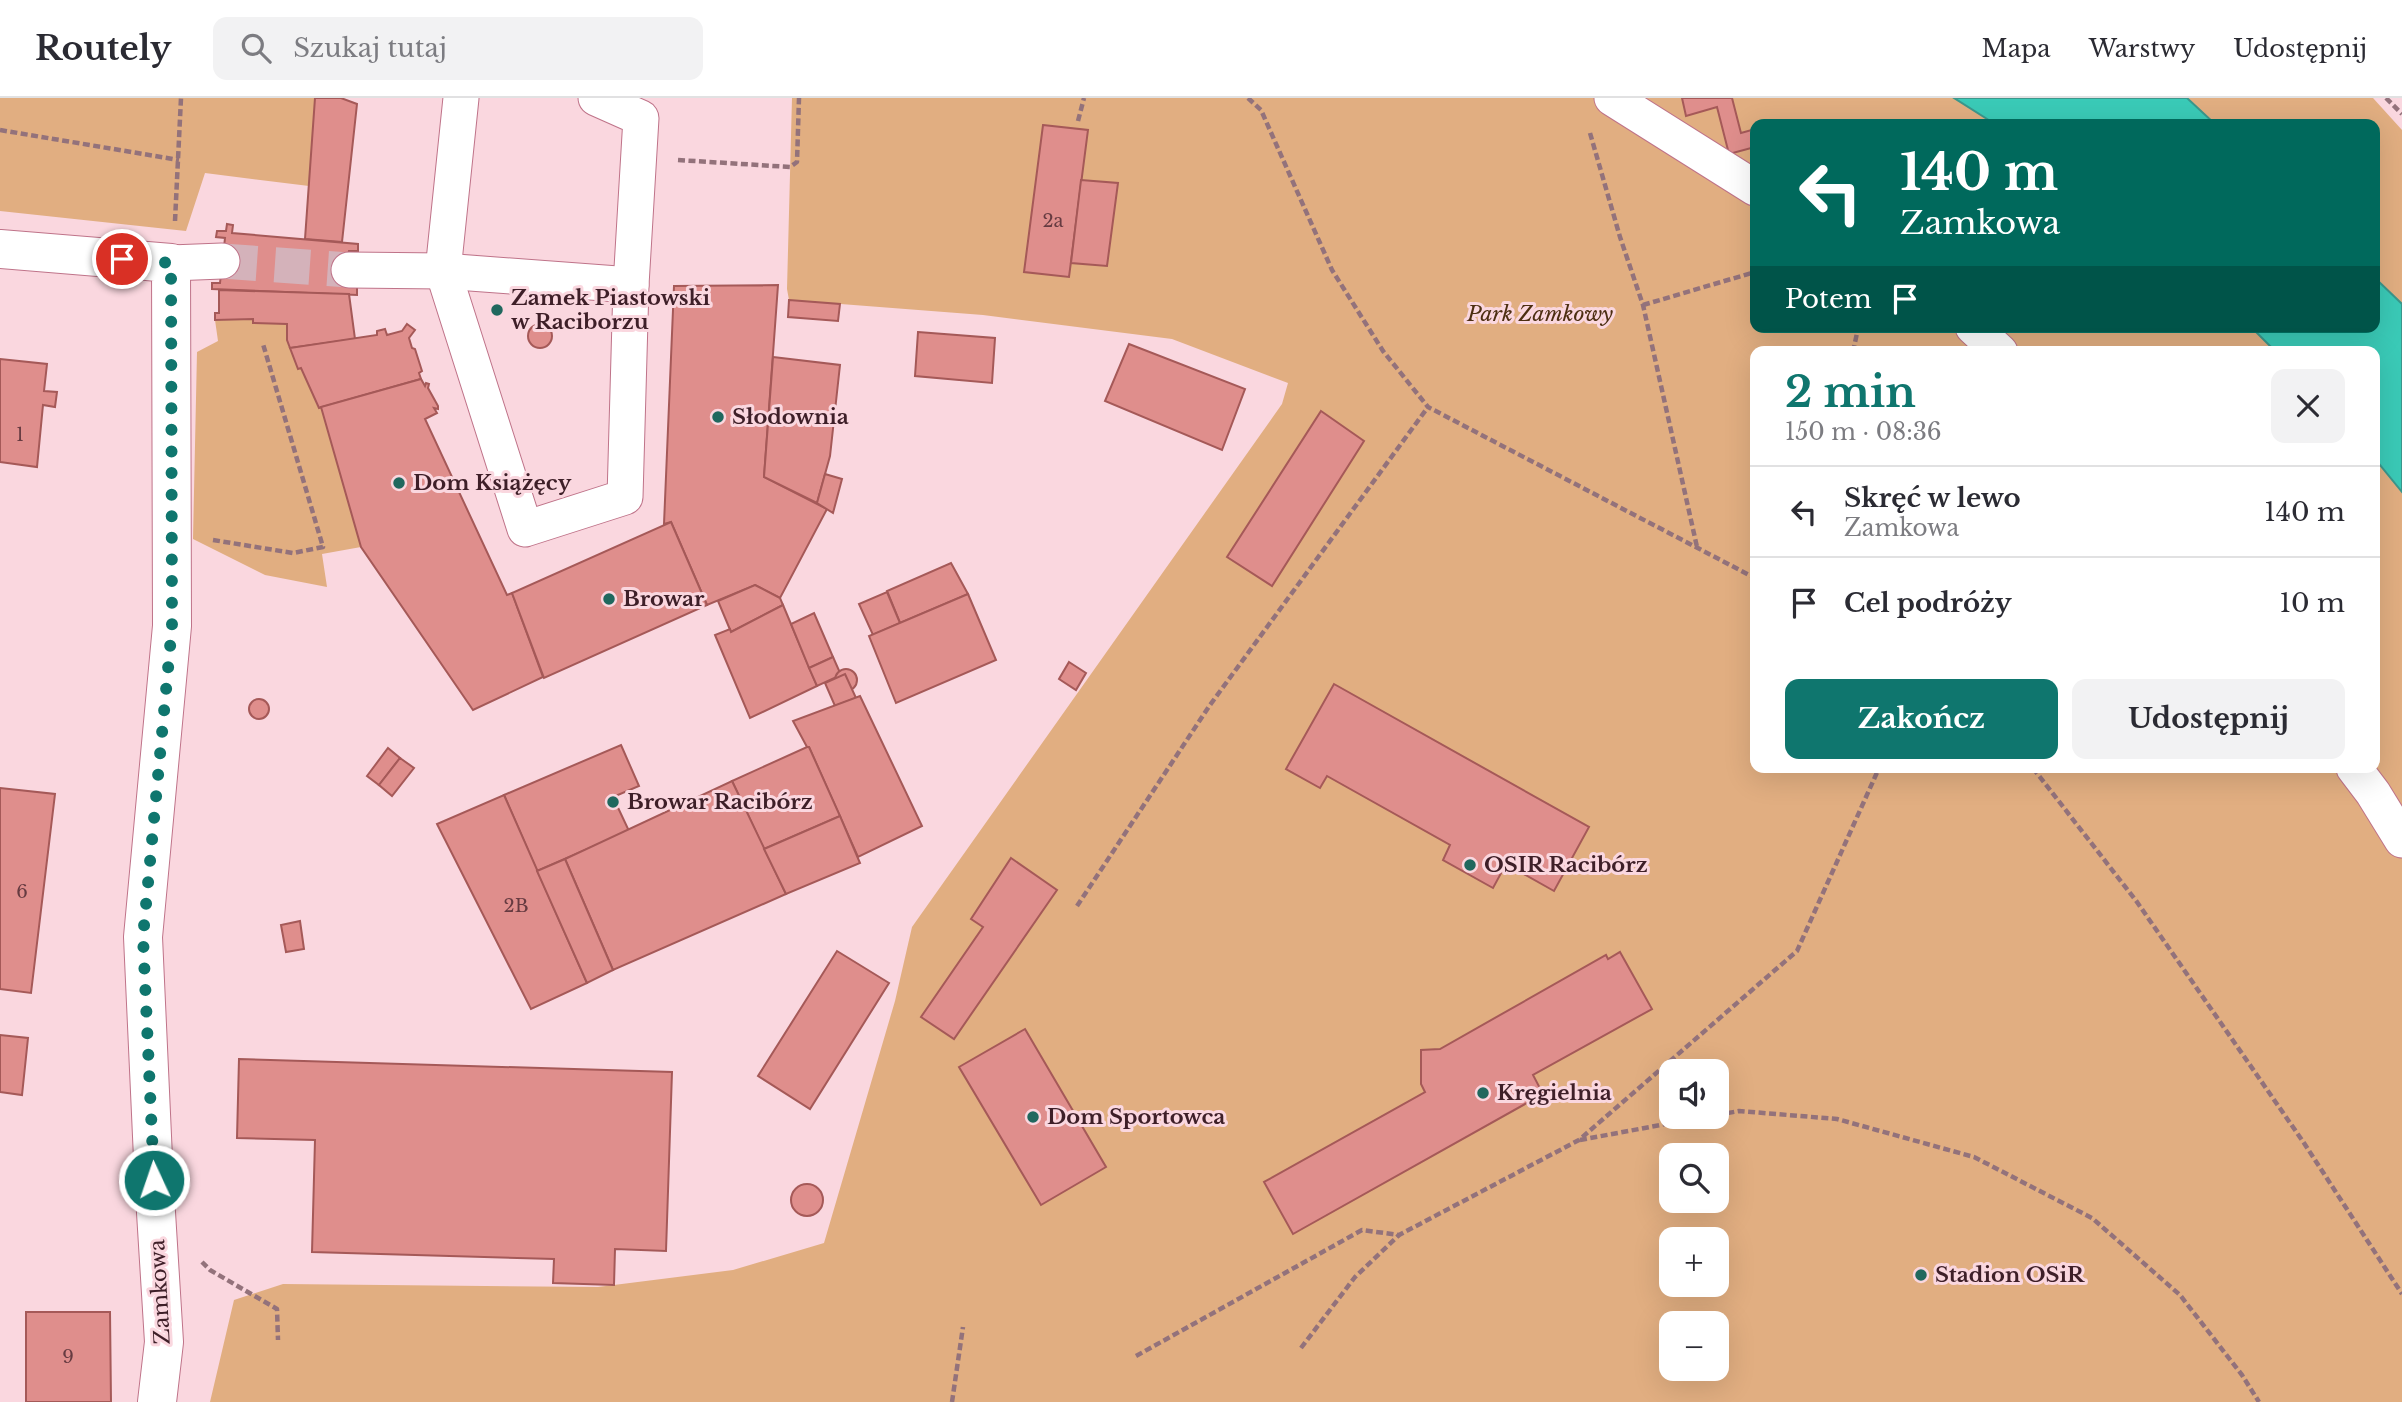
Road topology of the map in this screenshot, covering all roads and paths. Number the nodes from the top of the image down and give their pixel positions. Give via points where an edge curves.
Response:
1 (181, 98) edge
2 (461, 98) edge
3 (596, 98) edge
4 (799, 98) edge
5 (1084, 98) edge
6 (1248, 98) edge
7 (1612, 98) edge
8 (2386, 98) edge
9 (2402, 114) edge
10 (1078, 121) dead end
11 (1587, 123) dead end
12 (0, 130) edge
13 (639, 158) junction
14 (179, 160) junction
15 (1750, 185) edge
16 (0, 249) edge
17 (222, 261) tunnel mouth
18 (171, 263) junction
19 (349, 270) tunnel mouth
20 (443, 271) junction
21 (1750, 273) edge
22 (631, 285) junction
23 (1643, 305) junction
24 (1979, 333) edge
25 (263, 344) dead end
26 (1994, 346) edge
27 (1428, 407) junction
28 (170, 534) junction
29 (1697, 548) junction
30 (1750, 576) edge
31 (1877, 773) edge
32 (2037, 773) edge
33 (2358, 773) edge
34 (2402, 840) edge
35 (1077, 906) dead end
36 (1729, 1113) edge
37 (1659, 1125) edge
38 (1579, 1140) junction
39 (1399, 1234) junction
40 (194, 1254) dead end
41 (2402, 1294) edge
42 (963, 1326) dead end
43 (278, 1340) dead end
44 (1301, 1348) dead end
45 (1136, 1356) dead end
46 (157, 1402) edge
47 (952, 1402) edge
48 (2259, 1402) edge

1 - 14 path
2 - 20 street
3 - 13 street via 641,118
4 - 13 path via 797,162 790,167
5 - 10 path
6 - 27 path via 1261,110 1332,270 1383,351
7 - 15 street
8 - 9 path
11 - 23 path
12 - 14 path
13 - 22 street
14 - 18 path
16 - 18 street
17 - 18 street
18 - 28 street, Zamkowa
19 - 20 street
20 - 22 street
20 - 22 street via 525,529 625,497
21 - 23 path
23 - 29 path
24 - 26 street
25 - 28 path via 323,547 293,553
27 - 29 path
27 - 35 path via 1210,705
28 - 46 street, Zamkowa via 172,626 143,937 164,1342
29 - 30 path
31 - 38 path via 1797,951
32 - 41 path via 2137,902
33 - 34 street
36 - 48 path via 1837,1119 1974,1157 2092,1218 2180,1294
37 - 38 path
38 - 39 path
39 - 44 path via 1355,1277
39 - 45 path via 1362,1230
40 - 43 path via 210,1270 277,1309
42 - 47 path

